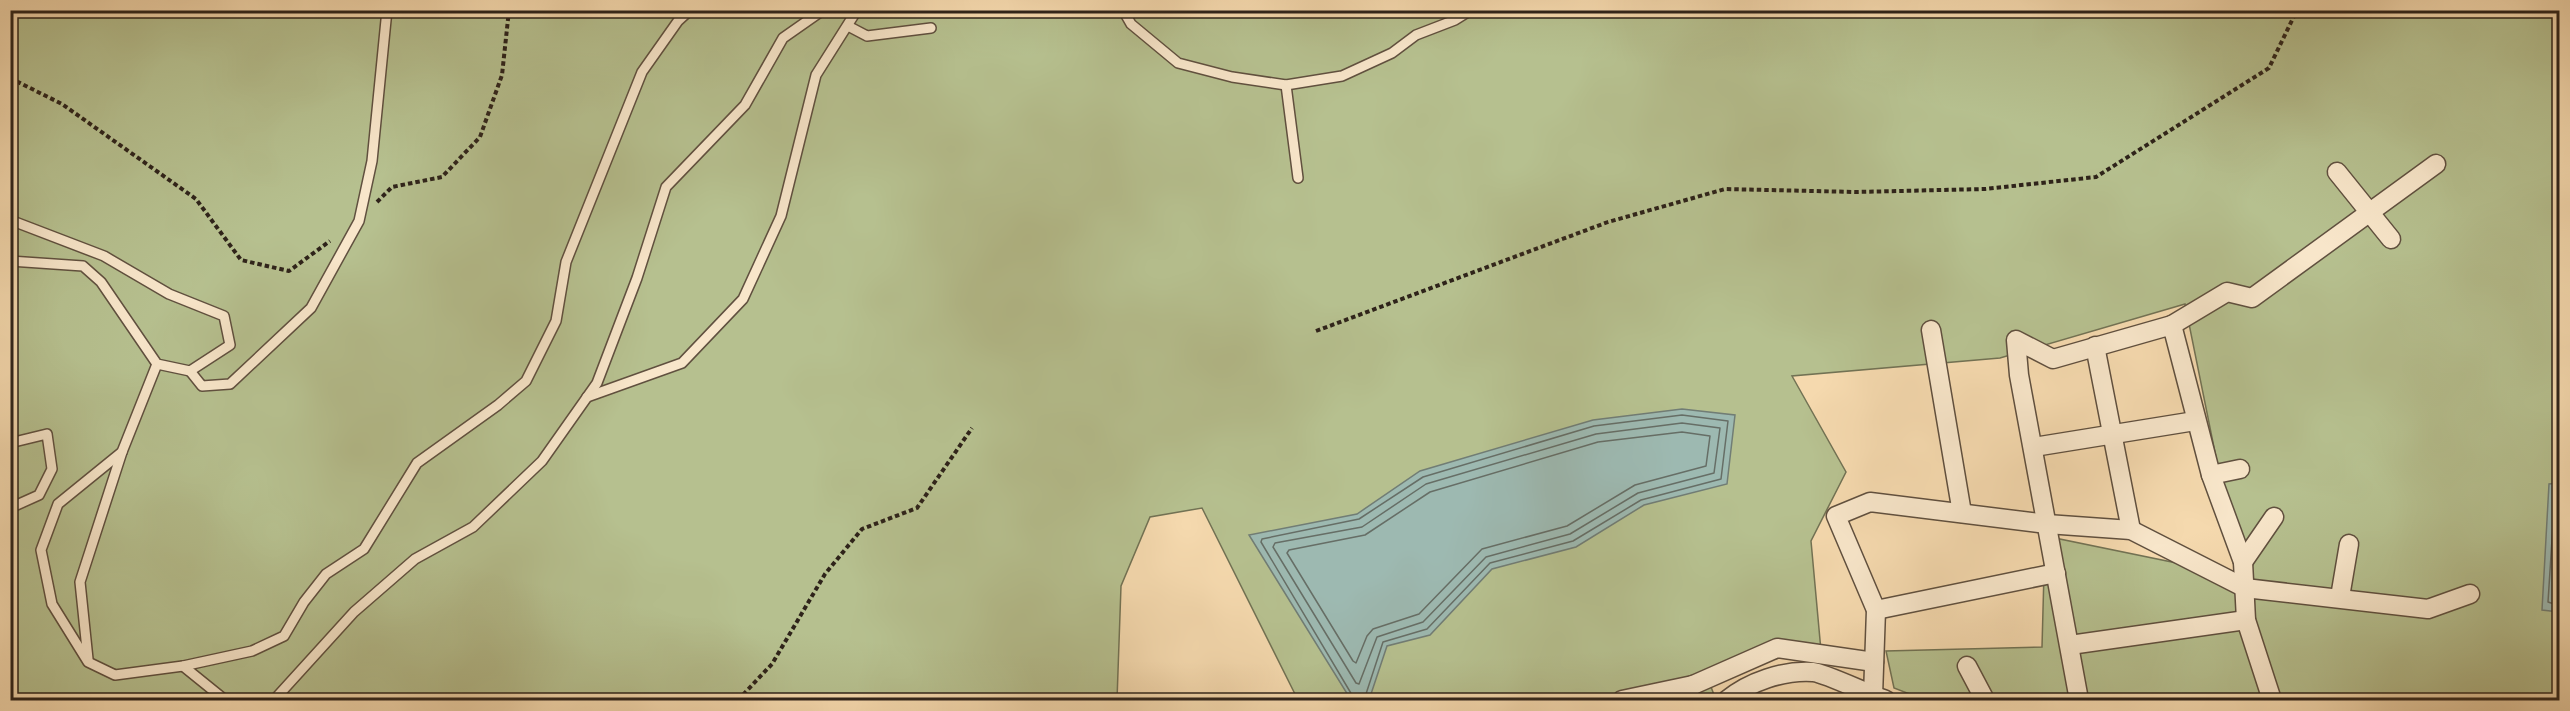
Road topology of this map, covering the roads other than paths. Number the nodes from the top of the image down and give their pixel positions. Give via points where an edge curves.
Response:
1 (387, 10) edge
2 (690, 10) edge
3 (823, 10) edge
4 (857, 10) edge
5 (1123, 10) edge
6 (1471, 10) edge
7 (1453, 15) edge
8 (848, 26) junction
9 (931, 28) dead end
10 (1286, 85) junction
11 (2436, 164) dead end
12 (2337, 172) dead end
13 (1298, 178) dead end
14 (2372, 213) junction
15 (10, 220) edge
16 (2391, 239) dead end
17 (10, 261) edge
18 (2172, 325) junction
19 (1931, 330) dead end
20 (2095, 346) junction
21 (157, 364) junction
22 (190, 371) junction
23 (587, 397) junction
24 (2195, 421) junction
25 (2112, 435) junction
26 (10, 442) edge
27 (2034, 447) junction
28 (122, 452) junction
29 (2240, 469) dead end
30 (2211, 475) junction
31 (10, 508) edge
32 (1962, 513) junction
33 (2274, 517) dead end
34 (2047, 524) junction
35 (2131, 530) junction
36 (2349, 544) dead end
37 (2242, 562) junction
38 (2056, 573) junction
39 (2245, 588) junction
40 (2470, 594) dead end
41 (2340, 597) junction
42 (1876, 610) junction
43 (2246, 620) junction
44 (2070, 645) junction
45 (88, 662) junction
46 (1874, 662) junction
47 (183, 666) junction
48 (1966, 666) dead end
49 (1693, 684) junction
50 (1849, 694) edge
51 (1879, 698) edge
52 (225, 700) edge
53 (274, 700) edge
54 (1622, 700) edge
55 (1679, 700) edge
56 (1727, 700) edge
57 (1985, 700) edge
58 (2079, 700) edge
59 (2272, 700) edge

1 - 22 lane via 372,161 358,221 311,308 230,384 202,386
2 - 47 lane via 642,72 566,262 556,321 526,381 417,463 364,549 326,574 284,636 252,651
3 - 23 lane via 783,38 745,105 666,186 637,278 597,383
4 - 8 lane
5 - 10 lane via 1131,24 1178,63
6 - 7 lane
7 - 10 lane via 1416,34 1392,53 1342,75
8 - 9 lane via 867,36
8 - 23 lane via 816,75 781,216 743,299 682,363
10 - 13 lane
11 - 14 street
12 - 14 street
14 - 16 street
14 - 18 street via 2252,298 2227,292
15 - 22 lane via 104,255 169,294 224,316 230,345
17 - 21 lane via 83,266 101,282
18 - 20 street
18 - 24 street
19 - 32 street
20 - 25 street
20 - 27 street via 2053,359 2016,340
21 - 22 lane
21 - 28 lane
23 - 53 lane via 542,461 473,527 415,559 354,612
24 - 25 street
24 - 30 street
25 - 27 street
25 - 35 street
26 - 31 lane via 46,434 52,469 39,495
27 - 34 street
28 - 45 lane via 80,582
28 - 45 lane via 58,504 41,550 52,604
29 - 30 street
30 - 37 street
32 - 34 street
32 - 42 street via 1870,502 1836,516
33 - 37 street
34 - 35 street
34 - 38 street
35 - 39 street
36 - 41 street
37 - 39 street
38 - 42 street
38 - 44 street
39 - 41 street
39 - 43 street
40 - 41 street via 2428,609
42 - 46 street
43 - 44 street
43 - 59 street
44 - 58 street
45 - 47 lane via 115,675
46 - 49 street via 1777,648
46 - 51 street
47 - 52 lane
48 - 57 street
49 - 54 street
49 - 55 street
50 - 51 street
50 - 56 street via 1814,672 1777,675 1738,691

